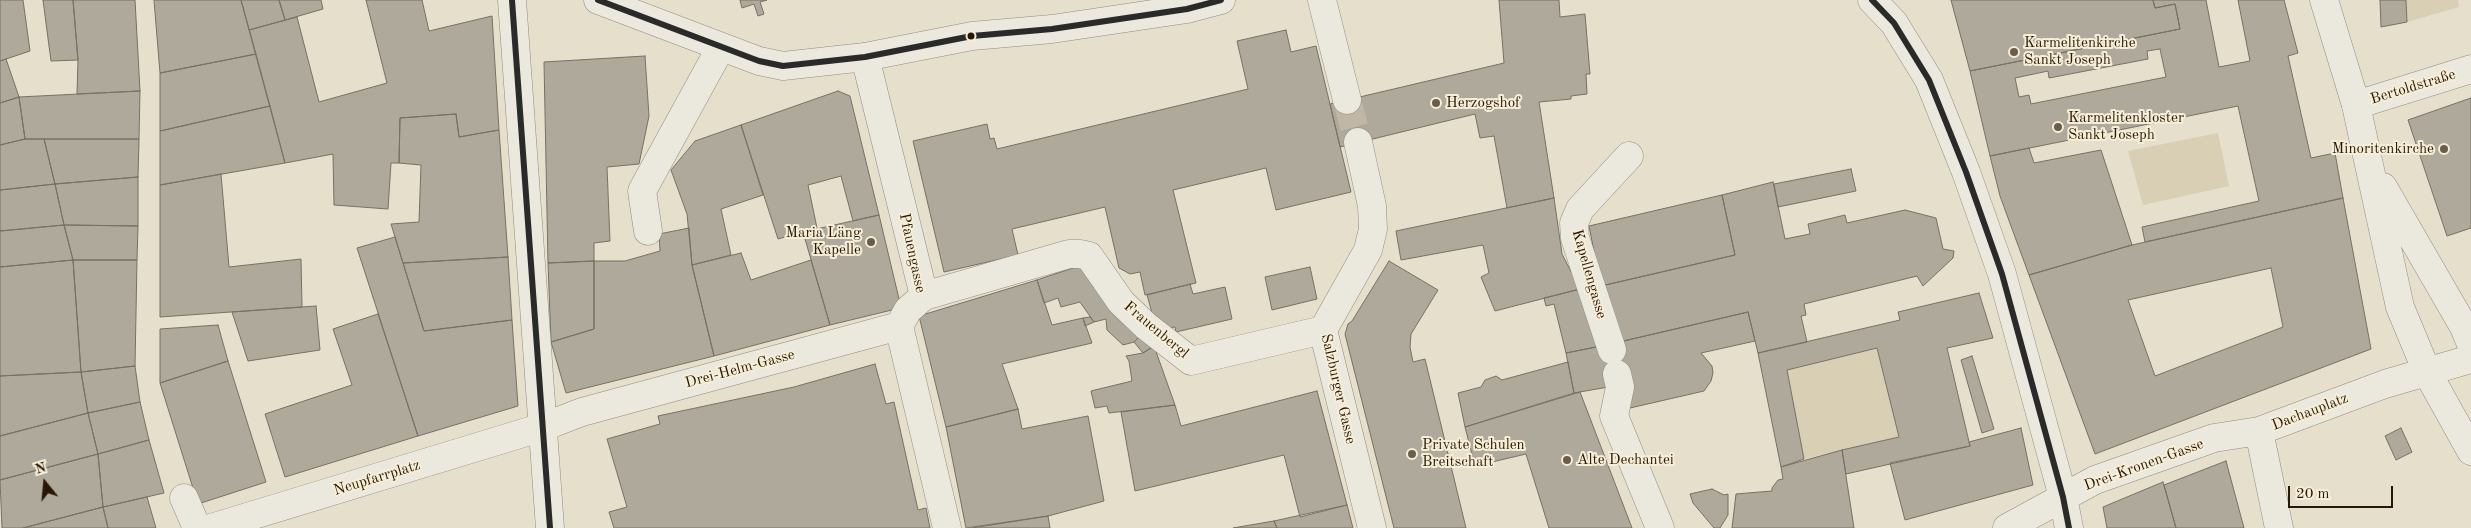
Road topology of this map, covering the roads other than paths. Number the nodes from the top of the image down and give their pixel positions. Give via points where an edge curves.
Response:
1 (512, 0) edge
2 (598, 0) edge
3 (1221, 0) edge
4 (1322, 0) edge
5 (1872, 0) edge
6 (2324, 0) edge
7 (721, 47) junction
8 (865, 57) junction
9 (2471, 69) edge
10 (1347, 100) tunnel mouth
11 (2356, 105) junction
12 (1358, 142) tunnel mouth
13 (1628, 156) dead end
14 (2371, 166) junction
15 (648, 231) dead end
16 (924, 296) junction
17 (899, 326) junction
18 (1323, 330) junction
19 (2471, 344) edge
20 (2471, 359) edge
21 (2427, 372) junction
22 (582, 412) joint
23 (543, 427) junction
24 (2259, 431) junction
25 (2471, 451) edge
26 (2063, 497) junction
27 (184, 498) dead end
28 (197, 528) edge
29 (211, 528) edge
30 (550, 528) edge
31 (947, 528) edge
32 (1372, 528) edge
33 (1660, 528) edge
34 (2007, 528) edge
35 (2069, 528) edge
36 (2279, 528) edge

1 - 23 street
2 - 7 street
3 - 8 street via 1052,29 972,36
4 - 10 street
5 - 26 street via 1894,23 1929,80 1966,172 2002,274
6 - 11 street
7 - 8 street via 784,66
7 - 15 street via 642,191
8 - 16 street, Pfauengasse
9 - 11 street, Bertoldstraße
11 - 14 street
12 - 18 street, Salzburger Gasse via 1372,206 1373,229 1368,250
13 - 33 street, Kapellengasse via 1580,209 1574,223 1575,238 1620,387 1614,416
14 - 19 street
14 - 21 street via 2400,307
16 - 17 street, Pfauengasse via 908,310
16 - 18 street, Frauenbergl via 1069,254 1080,254 1089,256 1121,302 1191,361
17 - 22 street, Drei-Helm-Gasse
17 - 31 street
18 - 32 street, Salzburger Gasse
20 - 21 street, Dachauplatz
21 - 24 street, Dachauplatz via 2385,384
21 - 25 street
22 - 23 street, Neupfarrplatz
23 - 29 street, Neupfarrplatz
23 - 30 street
24 - 26 street, Drei-Kronen-Gasse via 2214,438 2095,480
24 - 36 street, Dachauplatz
26 - 34 street, Drei-Kronen-Gasse
26 - 35 street
27 - 28 street

